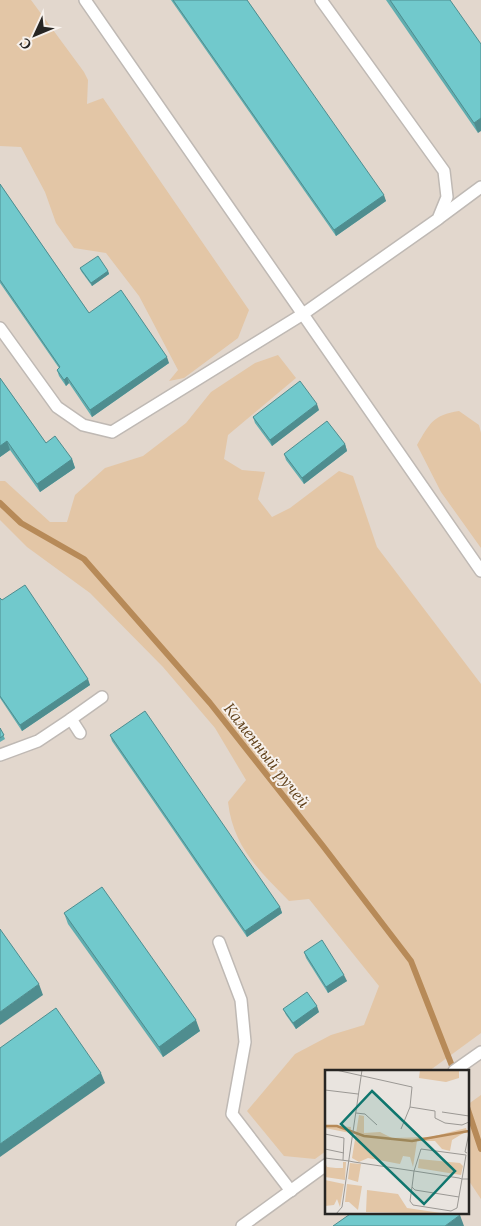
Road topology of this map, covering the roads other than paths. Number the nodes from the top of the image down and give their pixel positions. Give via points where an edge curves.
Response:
1 (84, 0) edge
2 (321, 0) edge
3 (481, 187) edge
4 (438, 219) junction
5 (303, 314) junction
6 (0, 328) edge
7 (481, 571) edge
8 (102, 698) dead end
9 (71, 719) junction
10 (80, 733) dead end
11 (0, 755) edge
12 (219, 942) dead end
13 (481, 1052) edge
14 (455, 1070) edge
15 (325, 1166) edge
16 (291, 1191) junction
17 (242, 1226) edge

1 - 5 lane
2 - 4 lane via 444,171 448,197
3 - 4 lane
4 - 5 lane
5 - 6 lane via 112,432 83,425 56,407
5 - 7 lane
8 - 9 lane
9 - 10 lane
9 - 11 lane via 38,741
12 - 16 lane via 241,1000 244,1033 232,1114
13 - 14 lane
15 - 16 lane
16 - 17 lane

